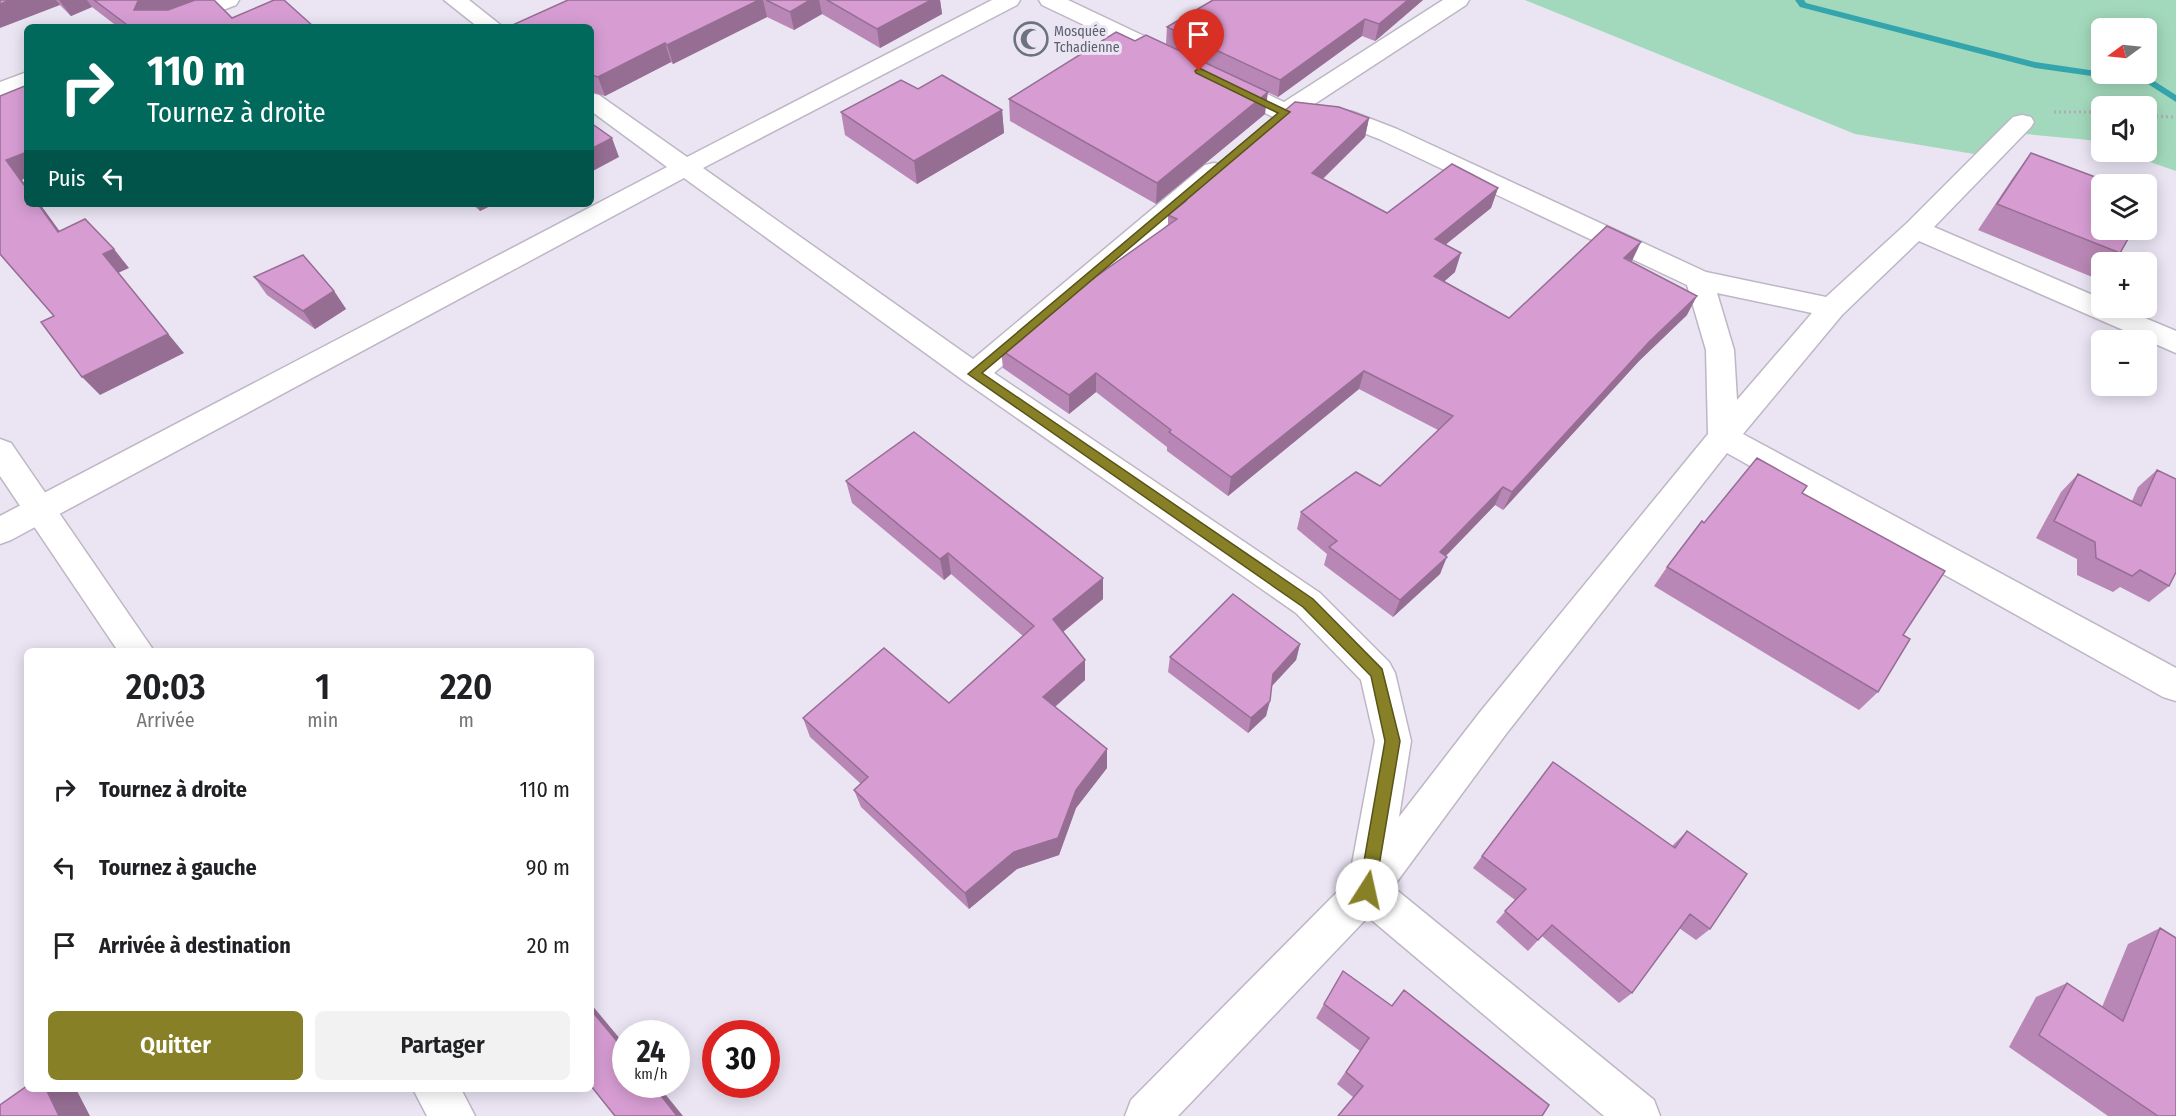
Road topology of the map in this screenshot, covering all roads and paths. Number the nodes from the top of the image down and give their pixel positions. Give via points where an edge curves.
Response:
1 (228, 0) edge
2 (455, 0) edge
3 (1009, 0) edge
4 (1050, 0) edge
5 (1458, 0) edge
6 (167, 24) edge
7 (488, 24) edge
8 (24, 80) edge
9 (0, 90) edge
10 (594, 102) edge
11 (2091, 112) edge
12 (2157, 116) edge
13 (2176, 117) edge
14 (1276, 120) junction
15 (2022, 122) joint
16 (1230, 158) edge
17 (684, 168) junction
18 (1916, 229) junction
19 (1699, 280) junction
20 (1832, 308) junction
21 (2176, 343) edge
22 (974, 374) junction
23 (1723, 437) junction
24 (0, 451) edge
25 (40, 509) junction
26 (0, 531) edge
27 (135, 648) edge
28 (2176, 686) edge
29 (1367, 890) junction
30 (437, 1092) edge
31 (453, 1116) edge
32 (1147, 1116) edge
33 (1638, 1116) edge

1 - 6 street
2 - 7 street
3 - 17 street
4 - 14 street
5 - 14 street
8 - 9 street
10 - 17 street
11 - 15 path via 2044,112
12 - 13 path
14 - 19 street via 1317,112 1344,117
15 - 18 street
16 - 22 street
17 - 22 street
17 - 25 street
18 - 20 street
18 - 21 street
19 - 20 street
19 - 23 street via 1720,350
20 - 23 street
22 - 29 street via 1308,603 1377,673 1393,741
23 - 28 street
23 - 29 street via 1493,723
24 - 25 street
25 - 26 street
25 - 27 street
29 - 32 street
29 - 33 street
30 - 31 street

